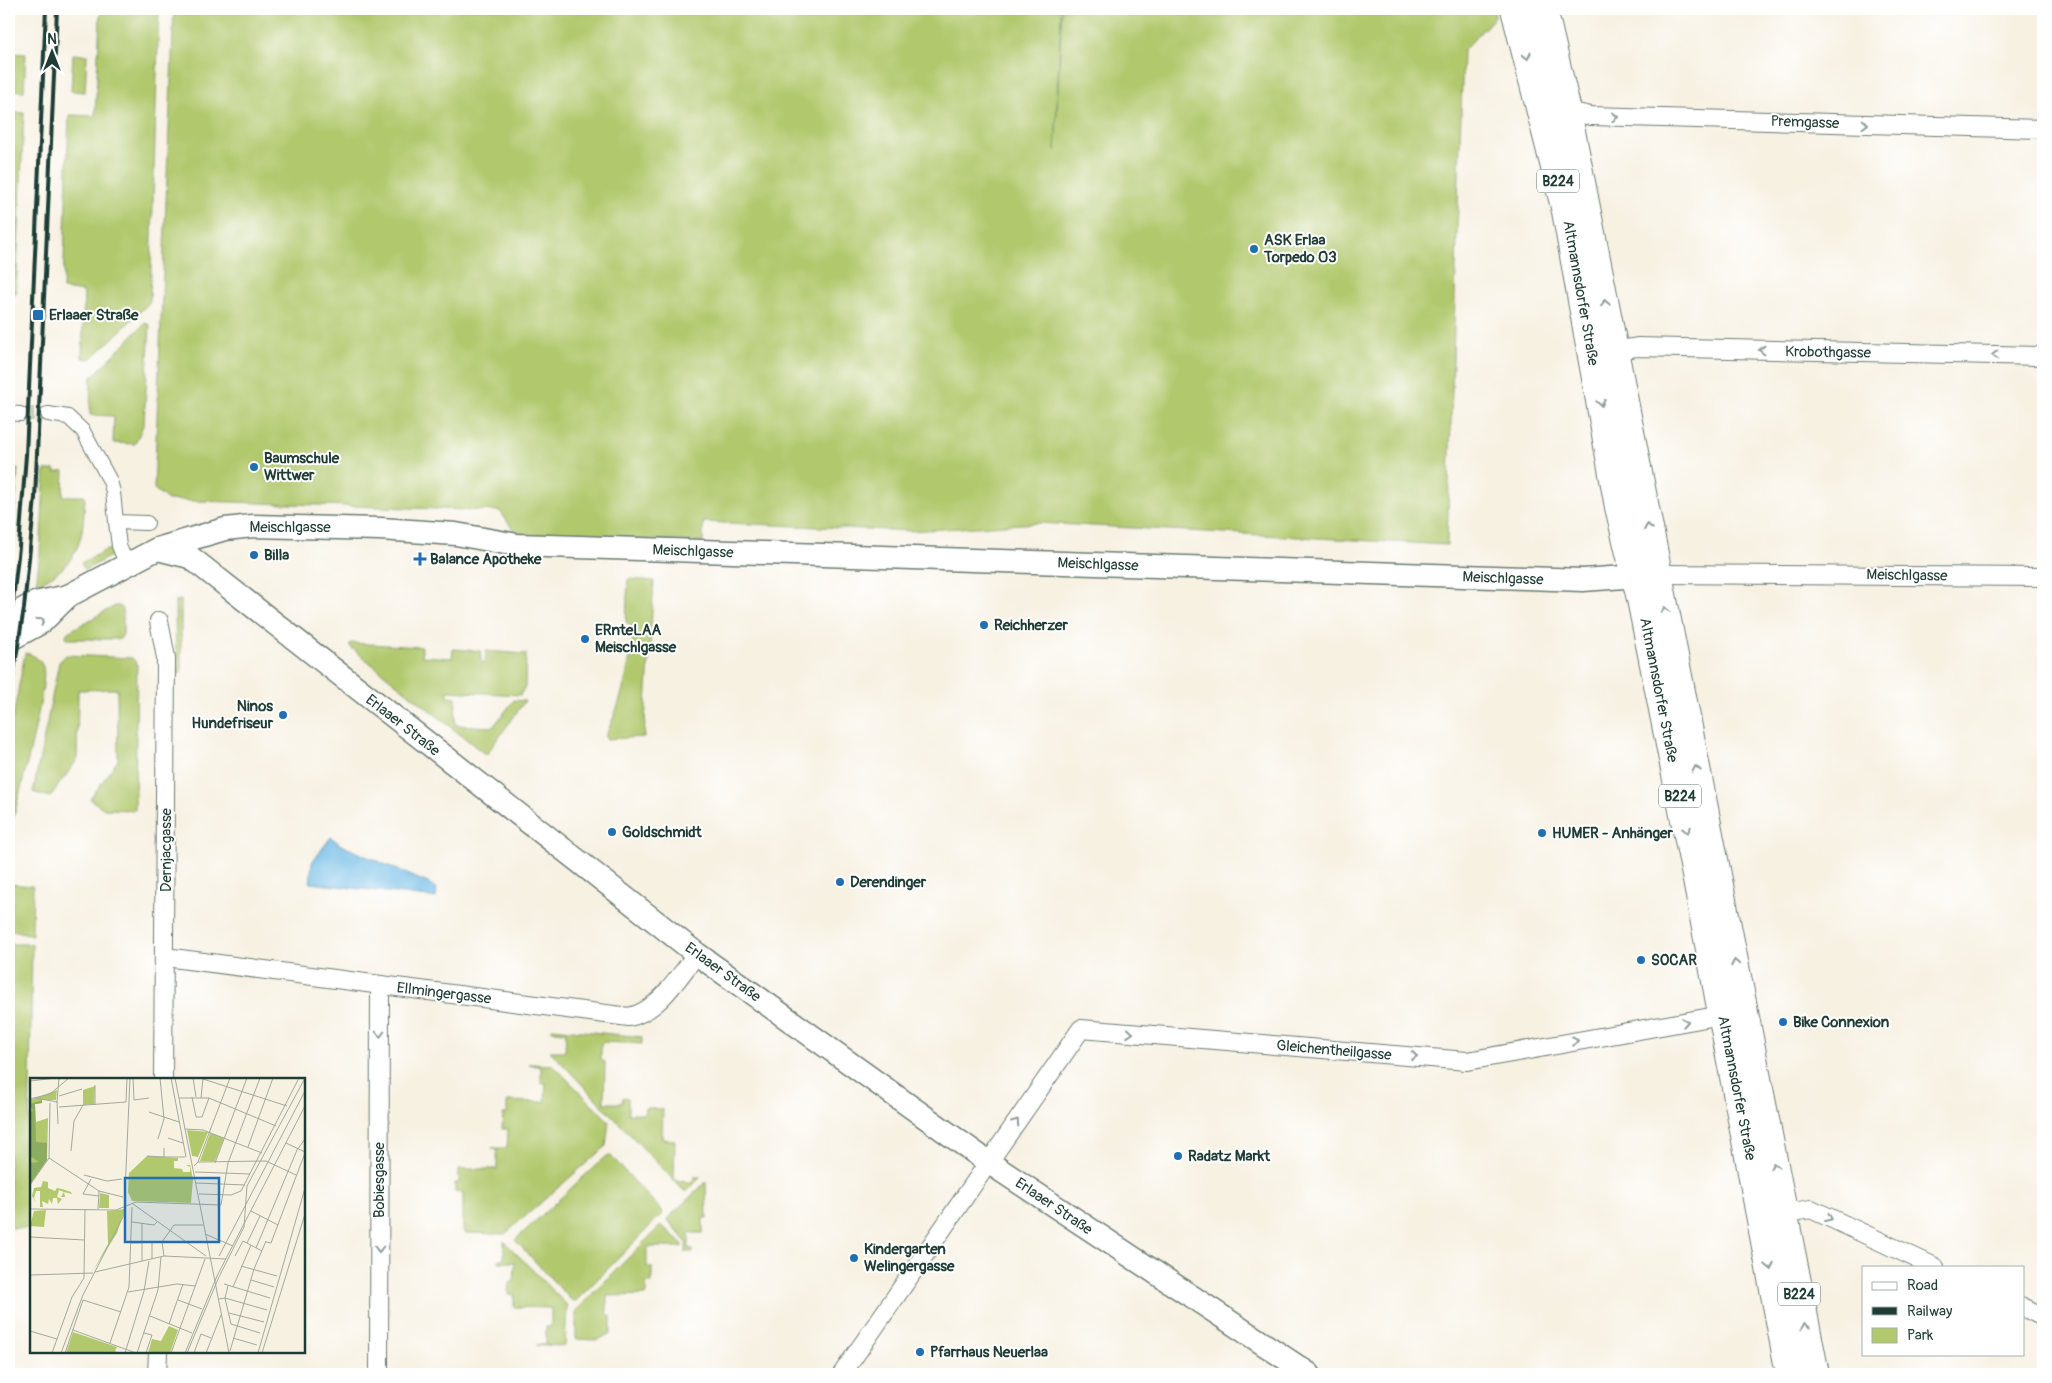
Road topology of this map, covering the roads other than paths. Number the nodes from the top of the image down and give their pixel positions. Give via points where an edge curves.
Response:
1 (1515, 9) edge
2 (1543, 9) edge
3 (1567, 111) junction
4 (2043, 129) edge
5 (1614, 351) junction
6 (2043, 356) edge
7 (48, 414) tunnel mouth
8 (116, 522) junction
9 (147, 523) dead end
10 (157, 549) junction
11 (127, 565) junction
12 (1647, 576) junction
13 (2043, 577) edge
14 (68, 596) junction
15 (9, 617) edge
16 (159, 621) dead end
17 (9, 640) edge
18 (697, 954) junction
19 (165, 957) junction
20 (380, 985) junction
21 (1734, 1013) junction
22 (163, 1078) edge
23 (988, 1162) junction
24 (1772, 1216) junction
25 (1933, 1266) edge
26 (2024, 1308) edge
27 (2043, 1317) edge
28 (158, 1353) edge
29 (157, 1374) edge
30 (379, 1374) edge
31 (842, 1374) edge
32 (1309, 1374) edge
33 (1790, 1374) edge
34 (1815, 1374) edge

1 -> 12 main road, Altmannsdorfer Straße / B224 via 1566,211 1619,507
2 - 3 main road, Altmannsdorfer Straße / B224
3 -> 4 street, Premgasse via 1591,116
5 -> 3 main road, Altmannsdorfer Straße / B224
6 -> 5 street, Krobothgasse via 1637,347
12 -> 5 main road, Altmannsdorfer Straße / B224
7 - 8 street via 68,418 83,432 110,481
8 - 9 street
8 - 11 street via 119,546
10 - 11 street, Meischlgasse
10 - 12 street, Meischlgasse via 225,529 279,526 456,534 527,545 1573,580
10 - 18 street, Erlaaer Straße via 190,557
11 - 14 street, Meischlgasse
12 - 13 street, Meischlgasse
12 - 21 main road, Altmannsdorfer Straße / B224
14 - 15 street via 35,603
17 -> 14 street via 42,622
16 - 19 street, Dernjacgasse via 166,658
18 - 20 street, Ellmingergasse via 652,1008 629,1017
18 - 23 street, Erlaaer Straße
19 - 20 street, Ellmingergasse
19 - 22 street, Dernjacgasse
20 -> 30 street, Bobiesgasse
23 -> 21 street, Gleichentheilgasse via 1081,1029 1466,1061
21 - 24 main road, Altmannsdorfer Straße / B224
23 - 31 street
23 - 32 street, Erlaaer Straße
24 -> 25 street via 1811,1209
24 -> 33 main road, Altmannsdorfer Straße / B224
34 -> 24 main road, Altmannsdorfer Straße / B224
26 - 27 street
28 - 29 street

